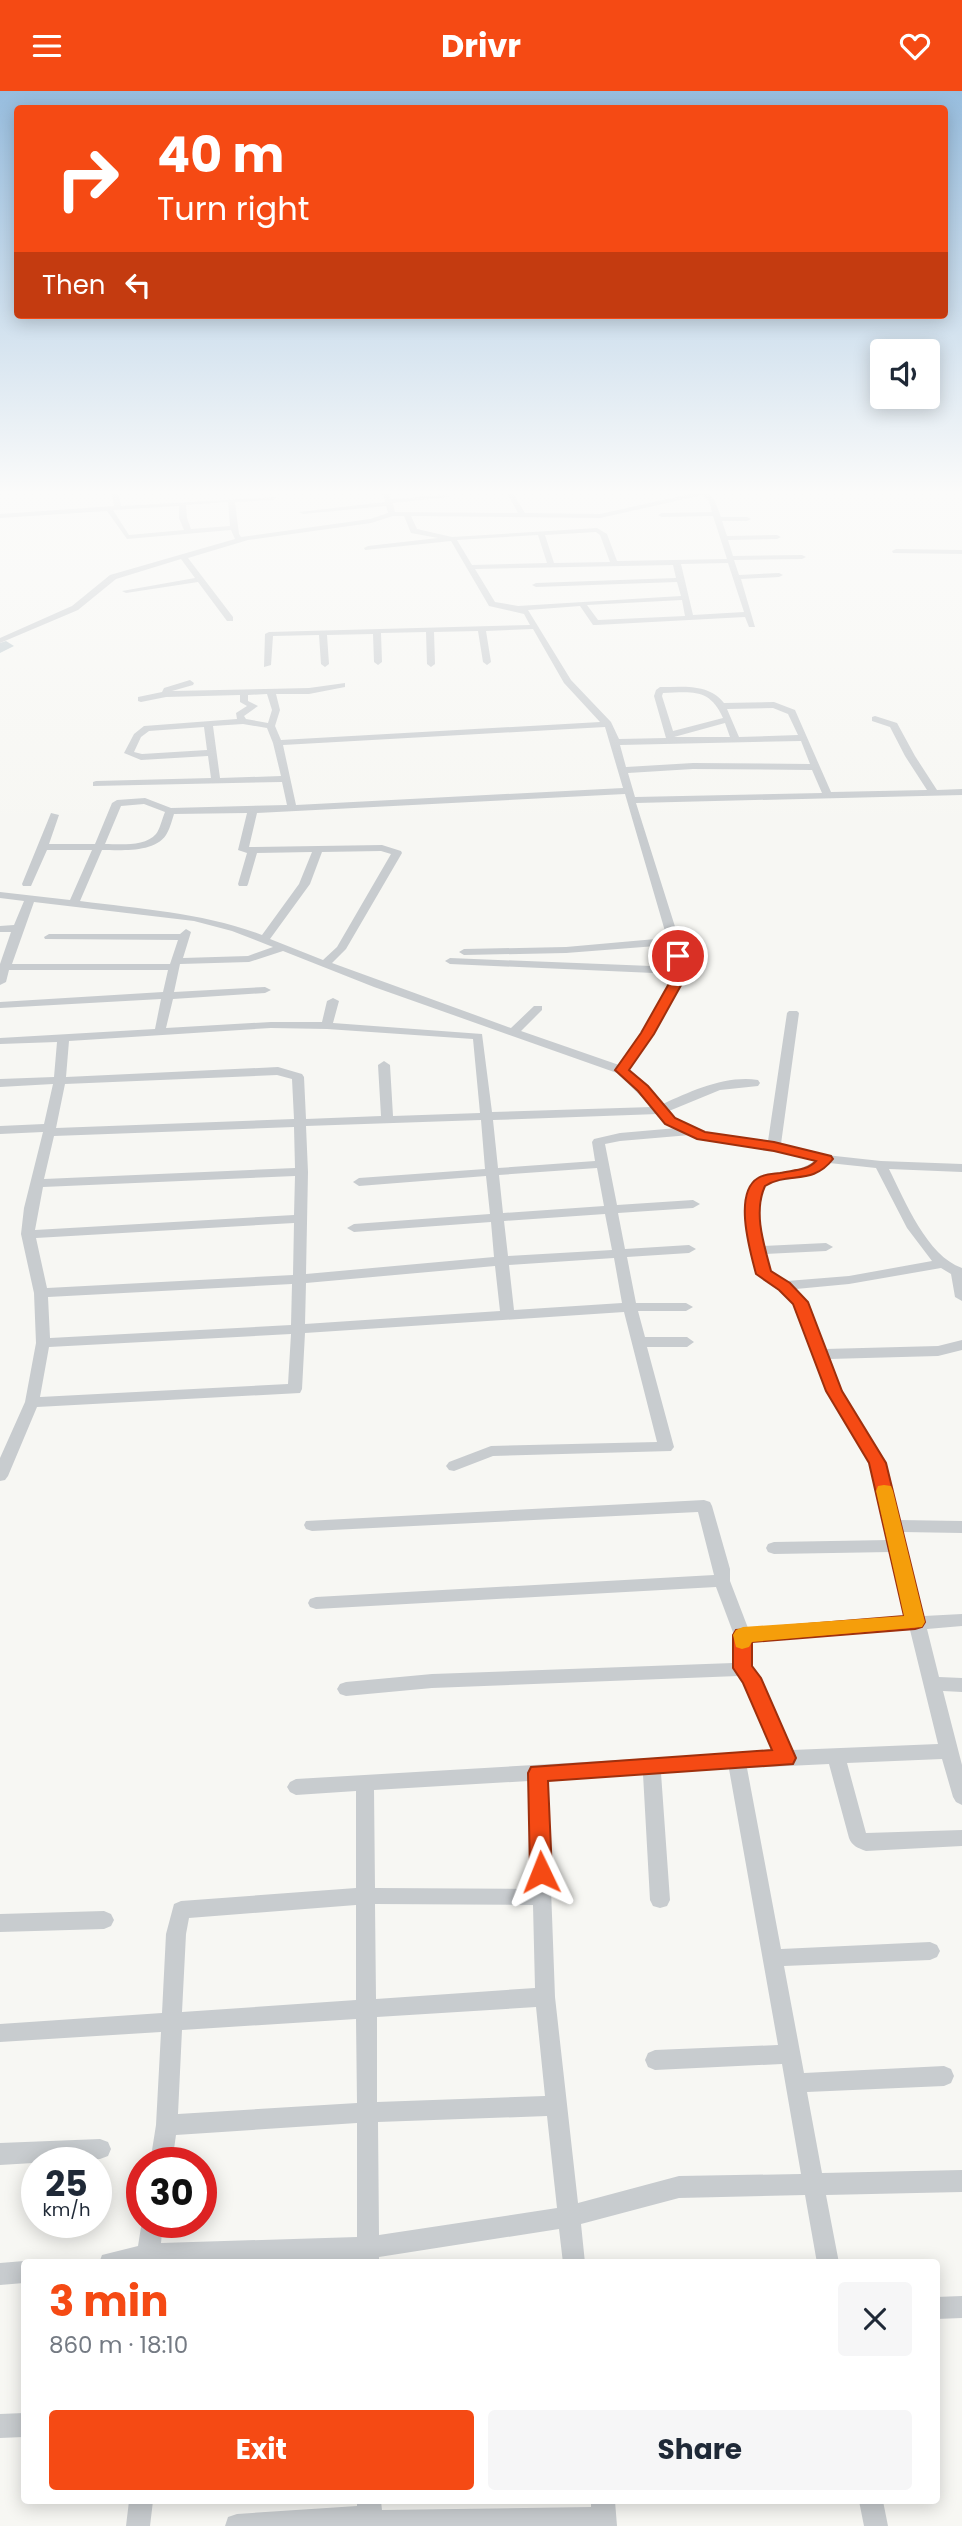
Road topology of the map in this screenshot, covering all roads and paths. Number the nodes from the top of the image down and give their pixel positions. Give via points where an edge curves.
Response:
1 (77, 607) edge
2 (221, 607) edge
3 (509, 607) edge
4 (529, 607) edge
5 (585, 607) edge
6 (687, 607) edge
7 (746, 607) edge
8 (518, 608) junction
9 (748, 614) junction
10 (690, 618) junction
11 (230, 619) dead end
12 (752, 625) dead end
13 (536, 627) junction
14 (482, 628) junction
15 (430, 630) junction
16 (377, 631) junction
17 (323, 632) junction
18 (0, 641) edge
19 (378, 662) dead end
20 (487, 662) dead end
21 (325, 664) dead end
22 (431, 664) dead end
23 (267, 665) dead end
24 (190, 683) dead end
25 (342, 685) dead end
26 (244, 692) junction
27 (271, 692) junction
28 (166, 694) junction
29 (141, 699) dead end
30 (723, 706) junction
31 (728, 719) junction
32 (875, 719) dead end
33 (243, 721) junction
34 (608, 724) junction
35 (208, 725) junction
36 (271, 726) junction
37 (670, 738) junction
38 (804, 738) junction
39 (736, 740) junction
40 (615, 742) junction
41 (278, 743) junction
42 (211, 753) junction
43 (815, 767) junction
44 (623, 770) junction
45 (285, 779) junction
46 (216, 781) junction
47 (96, 784) dead end
48 (962, 792) edge
49 (934, 793) junction
50 (630, 796) junction
51 (828, 796) junction
52 (292, 807) junction
53 (253, 810) junction
54 (170, 811) junction
55 (54, 815) dead end
56 (43, 848) junction
57 (98, 848) junction
58 (318, 849) junction
59 (253, 850) junction
60 (27, 884) dead end
61 (243, 884) dead end
62 (0, 895) edge
63 (31, 898) junction
64 (74, 904) junction
65 (194, 918) junction
66 (18, 928) junction
67 (0, 929) edge
68 (49, 937) dead end
69 (186, 937) junction
70 (264, 940) junction
71 (673, 941) junction
72 (285, 947) junction
73 (464, 952) dead end
74 (450, 961) dead end
75 (327, 963) junction
76 (175, 964) junction
77 (2, 966) edge
78 (682, 971) junction
79 (0, 982) edge
80 (265, 990) dead end
81 (167, 995) junction
82 (333, 1001) dead end
83 (0, 1005) edge
84 (538, 1007) dead end
85 (793, 1013) dead end
86 (327, 1026) junction
87 (160, 1031) junction
88 (514, 1031) junction
89 (63, 1038) junction
90 (0, 1041) edge
91 (384, 1065) dead end
92 (621, 1070) junction
93 (60, 1079) junction
94 (0, 1083) edge
95 (754, 1083) dead end
96 (661, 1110) junction
97 (486, 1114) junction
98 (387, 1118) junction
99 (301, 1121) junction
100 (0, 1130) edge
101 (49, 1130) junction
102 (692, 1131) junction
103 (774, 1146) junction
104 (826, 1159) junction
105 (601, 1164) junction
106 (881, 1165) junction
107 (962, 1168) edge
108 (491, 1171) junction
109 (302, 1172) junction
110 (359, 1182) dead end
111 (37, 1183) junction
112 (693, 1204) dead end
113 (611, 1209) junction
114 (495, 1218) junction
115 (300, 1219) junction
116 (354, 1228) dead end
117 (28, 1234) junction
118 (826, 1247) dead end
119 (690, 1249) dead end
120 (758, 1250) junction
121 (619, 1252) junction
122 (502, 1261) junction
123 (941, 1264) junction
124 (960, 1273) edge
125 (299, 1279) junction
126 (785, 1286) junction
127 (41, 1293) junction
128 (962, 1297) edge
129 (630, 1307) junction
130 (686, 1307) dead end
131 (507, 1314) junction
132 (298, 1329) junction
133 (639, 1342) junction
134 (687, 1342) dead end
135 (43, 1343) junction
136 (962, 1345) edge
137 (820, 1354) junction
138 (32, 1402) junction
139 (454, 1466) dead end
140 (0, 1476) edge
141 (312, 1525) dead end
142 (893, 1526) junction
143 (962, 1527) edge
144 (897, 1546) junction
145 (774, 1548) dead end
146 (722, 1581) junction
147 (316, 1603) dead end
148 (962, 1620) edge
149 (915, 1622) junction
150 (743, 1635) junction
151 (742, 1668) junction
152 (932, 1684) junction
153 (962, 1685) edge
154 (346, 1689) dead end
155 (949, 1751) junction
156 (836, 1756) junction
157 (786, 1758) junction
158 (737, 1761) junction
159 (652, 1766) junction
160 (538, 1773) junction
161 (365, 1783) junction
162 (296, 1787) dead end
163 (962, 1797) edge
164 (962, 1838) edge
165 (366, 1896) junction
166 (542, 1897) junction
167 (660, 1900) dead end
168 (104, 1920) dead end
169 (0, 1923) edge
170 (930, 1951) dead end
171 (772, 1958) junction
172 (545, 1997) junction
173 (366, 2008) junction
174 (172, 2022) junction
175 (0, 2033) edge
176 (790, 2054) junction
177 (655, 2060) dead end
178 (944, 2076) dead end
179 (795, 2083) junction
180 (557, 2106) junction
181 (367, 2112) junction
182 (167, 2126) junction
183 (164, 2147) edge
184 (21, 2153) edge
185 (0, 2154) edge
186 (962, 2181) edge
187 (813, 2184) junction
188 (568, 2217) junction
189 (150, 2238) edge
190 (368, 2255) edge
191 (146, 2259) edge
192 (573, 2259) edge
193 (827, 2259) edge
194 (21, 2272) edge
195 (0, 2274) edge
196 (962, 2307) edge
197 (940, 2308) edge
198 (21, 2425) edge
199 (0, 2427) edge
200 (141, 2504) edge
201 (872, 2504) edge
202 (604, 2515) edge
203 (370, 2517) edge
204 (138, 2526) edge
205 (237, 2526) edge
206 (876, 2526) edge

1 - 18 street
2 - 11 street
3 - 8 street
4 - 8 street
5 - 10 street via 596,623
6 - 10 street
7 - 9 street
8 - 13 street via 527,612
9 - 10 street
9 - 12 street
13 - 14 street
13 - 34 street via 567,681
14 - 15 street
14 - 20 street
15 - 16 street
15 - 22 street
16 - 17 street
16 - 19 street
17 - 21 street
17 - 23 street via 269,634
24 - 28 street
25 - 27 street
26 - 27 street
26 - 28 street
26 - 33 street via 244,702 254,706 239,715
27 - 36 street via 276,710
28 - 29 street
30 - 31 street
30 - 37 street via 707,692 660,690
30 - 38 street via 774,705 792,712
31 - 37 street
31 - 39 street
32 - 49 street via 894,725
33 - 35 street
33 - 36 street
34 - 40 street
34 - 41 street
35 - 42 street
35 - 42 street via 147,728 129,753 141,757
36 - 41 street
37 - 39 street
37 - 40 street
38 - 39 street
38 - 43 street
40 - 44 street
41 - 45 street
42 - 46 street
43 - 44 street
43 - 51 street
44 - 50 street
45 - 46 street
45 - 52 street
46 - 47 street
48 - 49 street
49 - 51 street
50 - 51 street
50 - 52 street
50 - 71 street
52 - 53 street
53 - 54 street
53 - 59 street via 243,850
54 - 57 street via 162,834 153,841
54 - 57 street via 145,801 117,803
55 - 56 street
56 - 57 street
56 - 60 street
57 - 64 street
58 - 59 street
58 - 70 street via 305,882
58 - 75 street via 382,848 397,853 341,949
59 - 61 street
62 - 63 street
63 - 64 street
63 - 66 street
64 - 65 street
65 - 69 street
65 - 70 street
66 - 67 street
66 - 77 street
68 - 69 street
69 - 76 street
70 - 72 street
71 - 73 street
71 - 78 street
72 - 75 street
72 - 76 street via 249,959
74 - 78 street
75 - 88 street
76 - 77 street
76 - 81 street
77 - 79 street
78 - 92 street via 648,1034
80 - 81 street
81 - 83 street
81 - 87 street
82 - 86 street
84 - 88 street
85 - 103 street
86 - 87 street
86 - 97 street via 478,1036
87 - 89 street
88 - 92 street
89 - 90 street
89 - 93 street
91 - 98 street
92 - 96 street
93 - 94 street
93 - 99 street via 278,1071 298,1077
93 - 101 street
95 - 96 street via 733,1083 696,1093
96 - 97 street
96 - 102 street via 670,1121
97 - 98 street
97 - 108 street
98 - 99 street
99 - 101 street
99 - 109 street
100 - 101 street
101 - 111 street
102 - 103 street
102 - 105 street via 598,1142
103 - 104 street
104 - 106 street
104 - 120 street via 817,1169 759,1184 754,1193 752,1228
105 - 108 street
105 - 113 street
106 - 107 street
106 - 123 street via 905,1214
108 - 110 street
108 - 114 street
109 - 111 street
109 - 115 street
111 - 117 street
112 - 113 street
113 - 114 street
113 - 121 street
114 - 116 street
114 - 122 street
115 - 117 street
115 - 125 street
117 - 127 street
118 - 120 street
119 - 121 street
120 - 126 street via 763,1274
121 - 122 street
121 - 129 street
122 - 125 street
122 - 131 street
123 - 124 street
123 - 126 street
124 - 128 street
125 - 127 street
125 - 132 street
126 - 137 street via 800,1302
127 - 135 street
129 - 130 street
129 - 131 street
129 - 133 street
131 - 132 street
132 - 135 street
132 - 138 street via 295,1389
133 - 134 street
133 - 139 street via 666,1447 491,1451
135 - 138 street
136 - 137 street via 938,1351
137 - 142 street via 834,1391 877,1463
138 - 140 street
141 - 146 street via 699,1504 704,1506
142 - 143 street
142 - 144 street
144 - 145 street
144 - 149 street
146 - 147 street
146 - 150 street
148 - 149 street
149 - 150 street
149 - 152 street
150 - 151 street
151 - 154 street
151 - 157 street via 751,1678
152 - 153 street
152 - 155 street
155 - 156 street
155 - 163 street
156 - 157 street
156 - 164 street via 858,1838 866,1843
157 - 158 street
158 - 159 street
158 - 171 street
159 - 160 street
159 - 167 street
160 - 161 street
160 - 166 street
161 - 162 street
161 - 165 street
165 - 166 street
165 - 173 street
165 - 174 street via 181,1910
166 - 172 street
168 - 169 street
170 - 171 street
171 - 176 street
172 - 173 street
172 - 180 street
173 - 174 street
173 - 181 street
174 - 175 street
174 - 182 street
176 - 177 street
176 - 179 street
178 - 179 street
179 - 187 street
180 - 181 street
180 - 188 street
181 - 182 street
181 - 190 street
182 - 183 street
184 - 185 street
186 - 187 street
187 - 188 street via 679,2187
187 - 193 street
188 - 190 street
188 - 192 street
189 - 191 street
190 - 191 street
194 - 195 street
196 - 197 street
198 - 199 street
200 - 204 street
201 - 206 street
202 - 203 street
203 - 205 street

